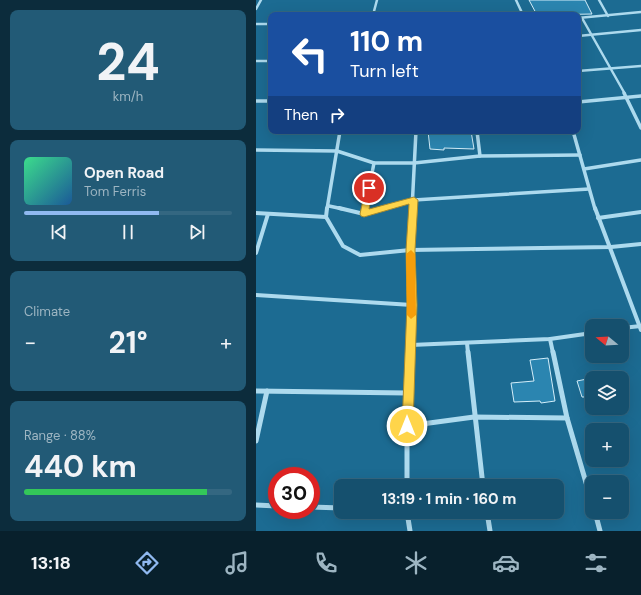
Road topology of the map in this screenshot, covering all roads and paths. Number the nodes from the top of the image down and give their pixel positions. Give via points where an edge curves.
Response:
1 (261, 0) edge
2 (377, 0) edge
3 (516, 0) edge
4 (599, 0) edge
5 (256, 9) edge
6 (374, 12) edge
7 (522, 12) edge
8 (641, 12) edge
9 (637, 13) junction
10 (608, 16) junction
11 (582, 18) joint
12 (641, 18) edge
13 (256, 24) edge
14 (268, 24) edge
15 (641, 30) edge
16 (592, 34) junction
17 (581, 36) edge
18 (256, 61) edge
19 (268, 61) edge
20 (641, 66) edge
21 (612, 68) junction
22 (581, 71) edge
23 (641, 96) edge
24 (627, 97) junction
25 (256, 101) edge
26 (268, 102) edge
27 (581, 102) edge
28 (641, 128) edge
29 (340, 134) edge
30 (416, 134) edge
31 (477, 134) edge
32 (573, 134) edge
33 (256, 150) edge
34 (337, 151) junction
35 (580, 155) junction
36 (480, 156) junction
37 (641, 160) edge
38 (414, 163) junction
39 (374, 164) junction
40 (584, 169) junction
41 (589, 189) junction
42 (414, 200) junction
43 (329, 206) junction
44 (641, 212) edge
45 (256, 213) edge
46 (268, 214) junction
47 (364, 214) junction
48 (326, 217) junction
49 (598, 218) junction
50 (641, 244) edge
51 (611, 247) junction
52 (410, 250) junction
53 (256, 253) edge
54 (256, 295) edge
55 (412, 305) junction
56 (640, 327) edge
57 (629, 328) edge
58 (585, 334) edge
59 (550, 339) junction
60 (467, 343) junction
61 (410, 345) junction
62 (256, 391) edge
63 (267, 391) junction
64 (407, 392) junction
65 (474, 417) junction
66 (567, 418) junction
67 (407, 426) junction
68 (256, 442) edge
69 (407, 479) edge
70 (482, 479) edge
71 (585, 479) edge
72 (256, 506) edge
73 (268, 506) edge
74 (320, 507) edge
75 (334, 508) edge
76 (408, 519) edge
77 (488, 519) edge
78 (597, 519) edge
79 (410, 531) edge
80 (490, 531) edge
81 (600, 531) edge

1 - 5 street
2 - 6 street
3 - 7 street
4 - 10 street
8 - 9 street
9 - 10 street
9 - 12 street
10 - 11 street
11 - 16 street
13 - 14 street
15 - 16 street
16 - 17 street
16 - 21 street
18 - 19 street
20 - 21 street
21 - 22 street
21 - 24 street
23 - 24 street
24 - 27 street
24 - 28 street
25 - 26 street
29 - 34 street
30 - 38 street
31 - 36 street
32 - 35 street
33 - 34 street
34 - 39 street
34 - 43 street
35 - 36 street
35 - 40 street
36 - 38 street
37 - 40 street
38 - 39 street
38 - 42 street
39 - 47 street
40 - 41 street
41 - 42 street
41 - 49 street
42 - 47 street
42 - 52 street
43 - 47 street
43 - 48 street
44 - 49 street
45 - 46 street
46 - 48 street
46 - 53 street
48 - 52 street via 343,246 360,255
49 - 51 street
50 - 51 street
51 - 52 street
51 - 56 street
52 - 55 street
54 - 55 street
55 - 61 street
56 - 57 street
58 - 59 street
59 - 60 street
59 - 66 street
60 - 61 street
60 - 65 street
61 - 64 street
62 - 63 street
63 - 64 street
63 - 68 street
64 - 67 street
65 - 66 street
65 - 67 street
65 - 70 street
66 - 71 street
67 - 69 street
72 - 73 street
74 - 75 street
76 - 79 street
77 - 80 street
78 - 81 street

